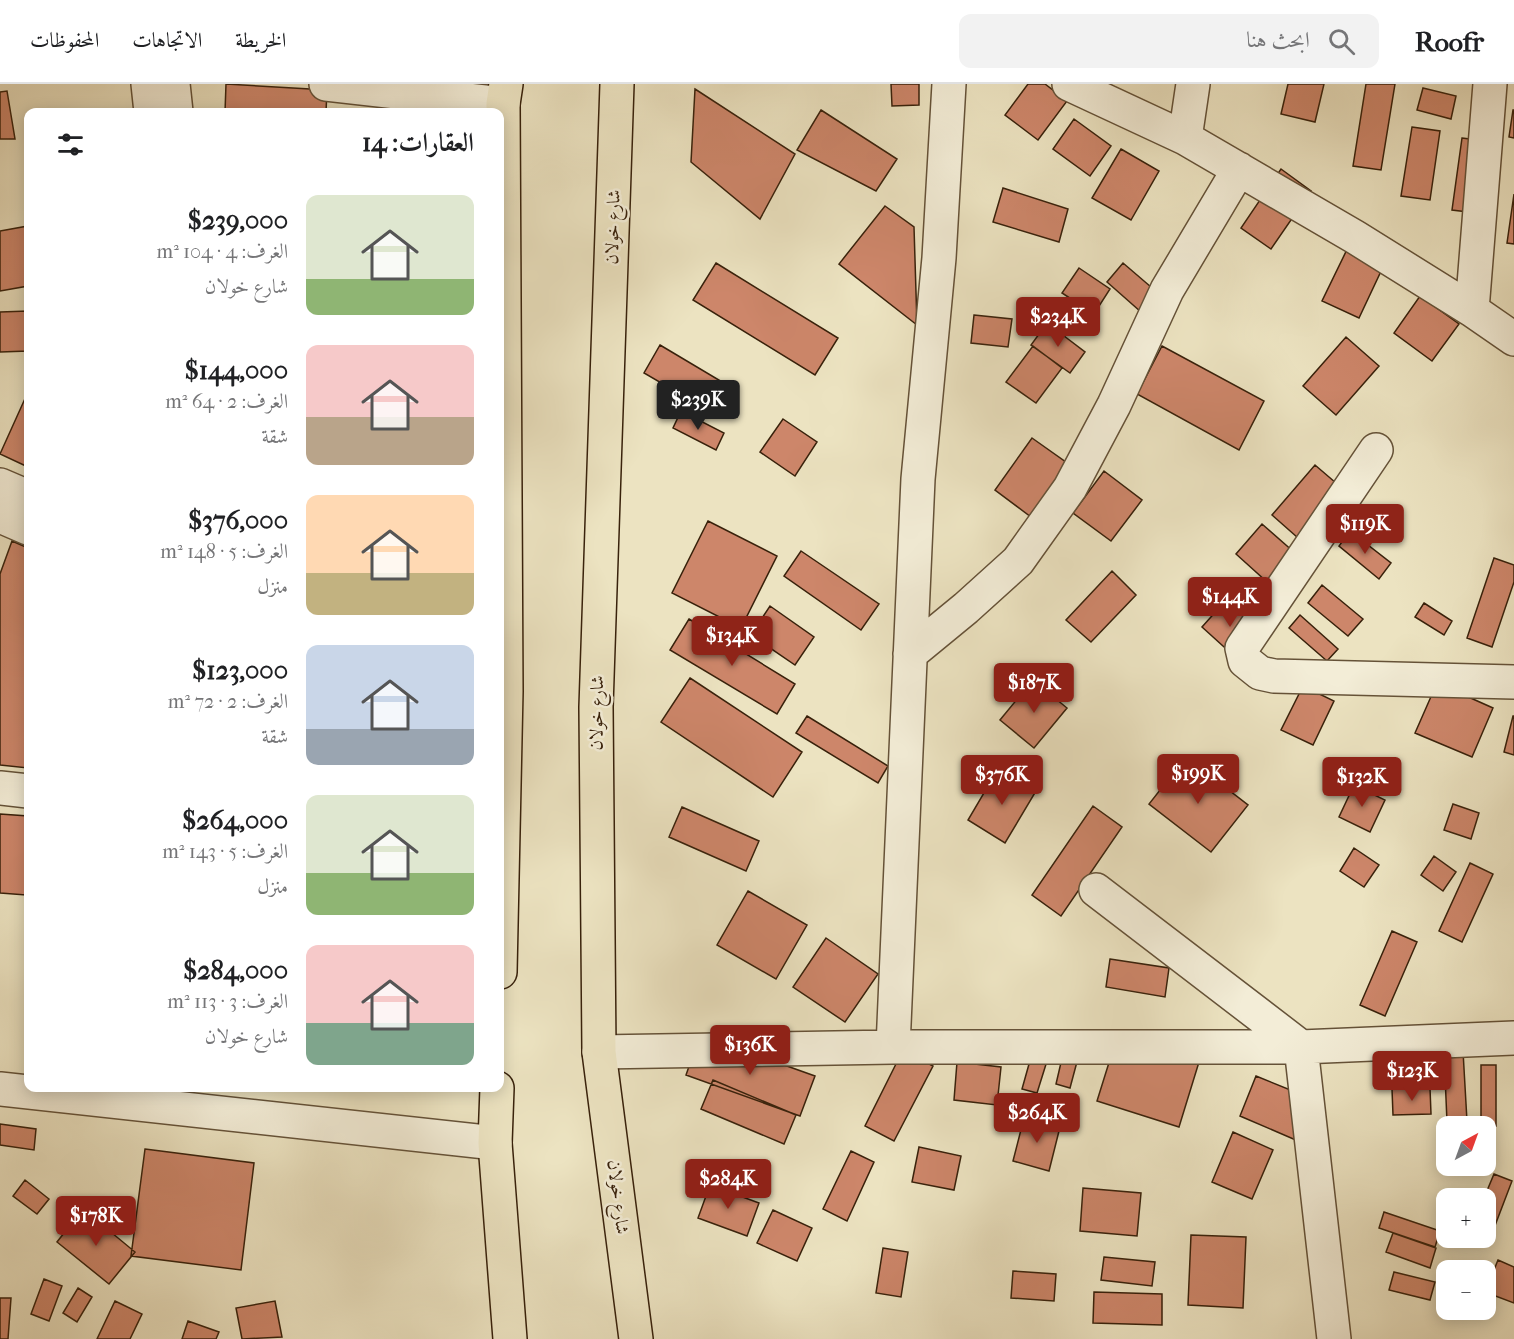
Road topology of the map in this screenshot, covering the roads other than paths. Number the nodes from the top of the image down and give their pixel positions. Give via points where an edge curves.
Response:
1 (148, 84) edge
2 (173, 84) edge
3 (326, 84) edge
4 (617, 84) edge
5 (949, 84) edge
6 (1068, 84) edge
7 (1193, 84) edge
8 (1490, 84) edge
9 (504, 94) edge
10 (151, 108) edge
11 (176, 108) edge
12 (1185, 138) junction
13 (1239, 169) junction
14 (1472, 310) junction
15 (1514, 339) edge
16 (1376, 450) dead end
17 (0, 485) edge
18 (24, 495) edge
19 (0, 516) edge
20 (24, 526) edge
21 (910, 654) junction
22 (1514, 682) edge
23 (0, 788) edge
24 (24, 791) edge
25 (1096, 890) dead end
26 (1514, 1038) edge
27 (893, 1047) junction
28 (1301, 1047) junction
29 (599, 1052) junction
30 (0, 1089) edge
31 (24, 1092) edge
32 (28, 1092) edge
33 (497, 1092) edge
34 (495, 1143) junction
35 (510, 1339) edge
36 (636, 1339) edge
37 (1334, 1339) edge

1 - 10 street
2 - 11 street
3 - 9 street
4 - 29 main road, شارع خولان via 596,707
5 - 21 street via 939,258 918,479
6 - 12 street
7 - 12 street
8 - 14 street
12 - 13 street
13 - 14 street
13 - 21 street via 1167,290 1070,488 1018,561
14 - 15 street
16 - 22 street via 1242,648 1245,661 1274,676
17 - 18 street
19 - 20 street
21 - 27 street
23 - 24 street
25 - 28 street
26 - 28 street
27 - 28 street
27 - 29 street
28 - 37 street
29 - 36 main road, شارع خولان
30 - 31 street
32 - 34 street
33 - 34 main road
34 - 35 main road

